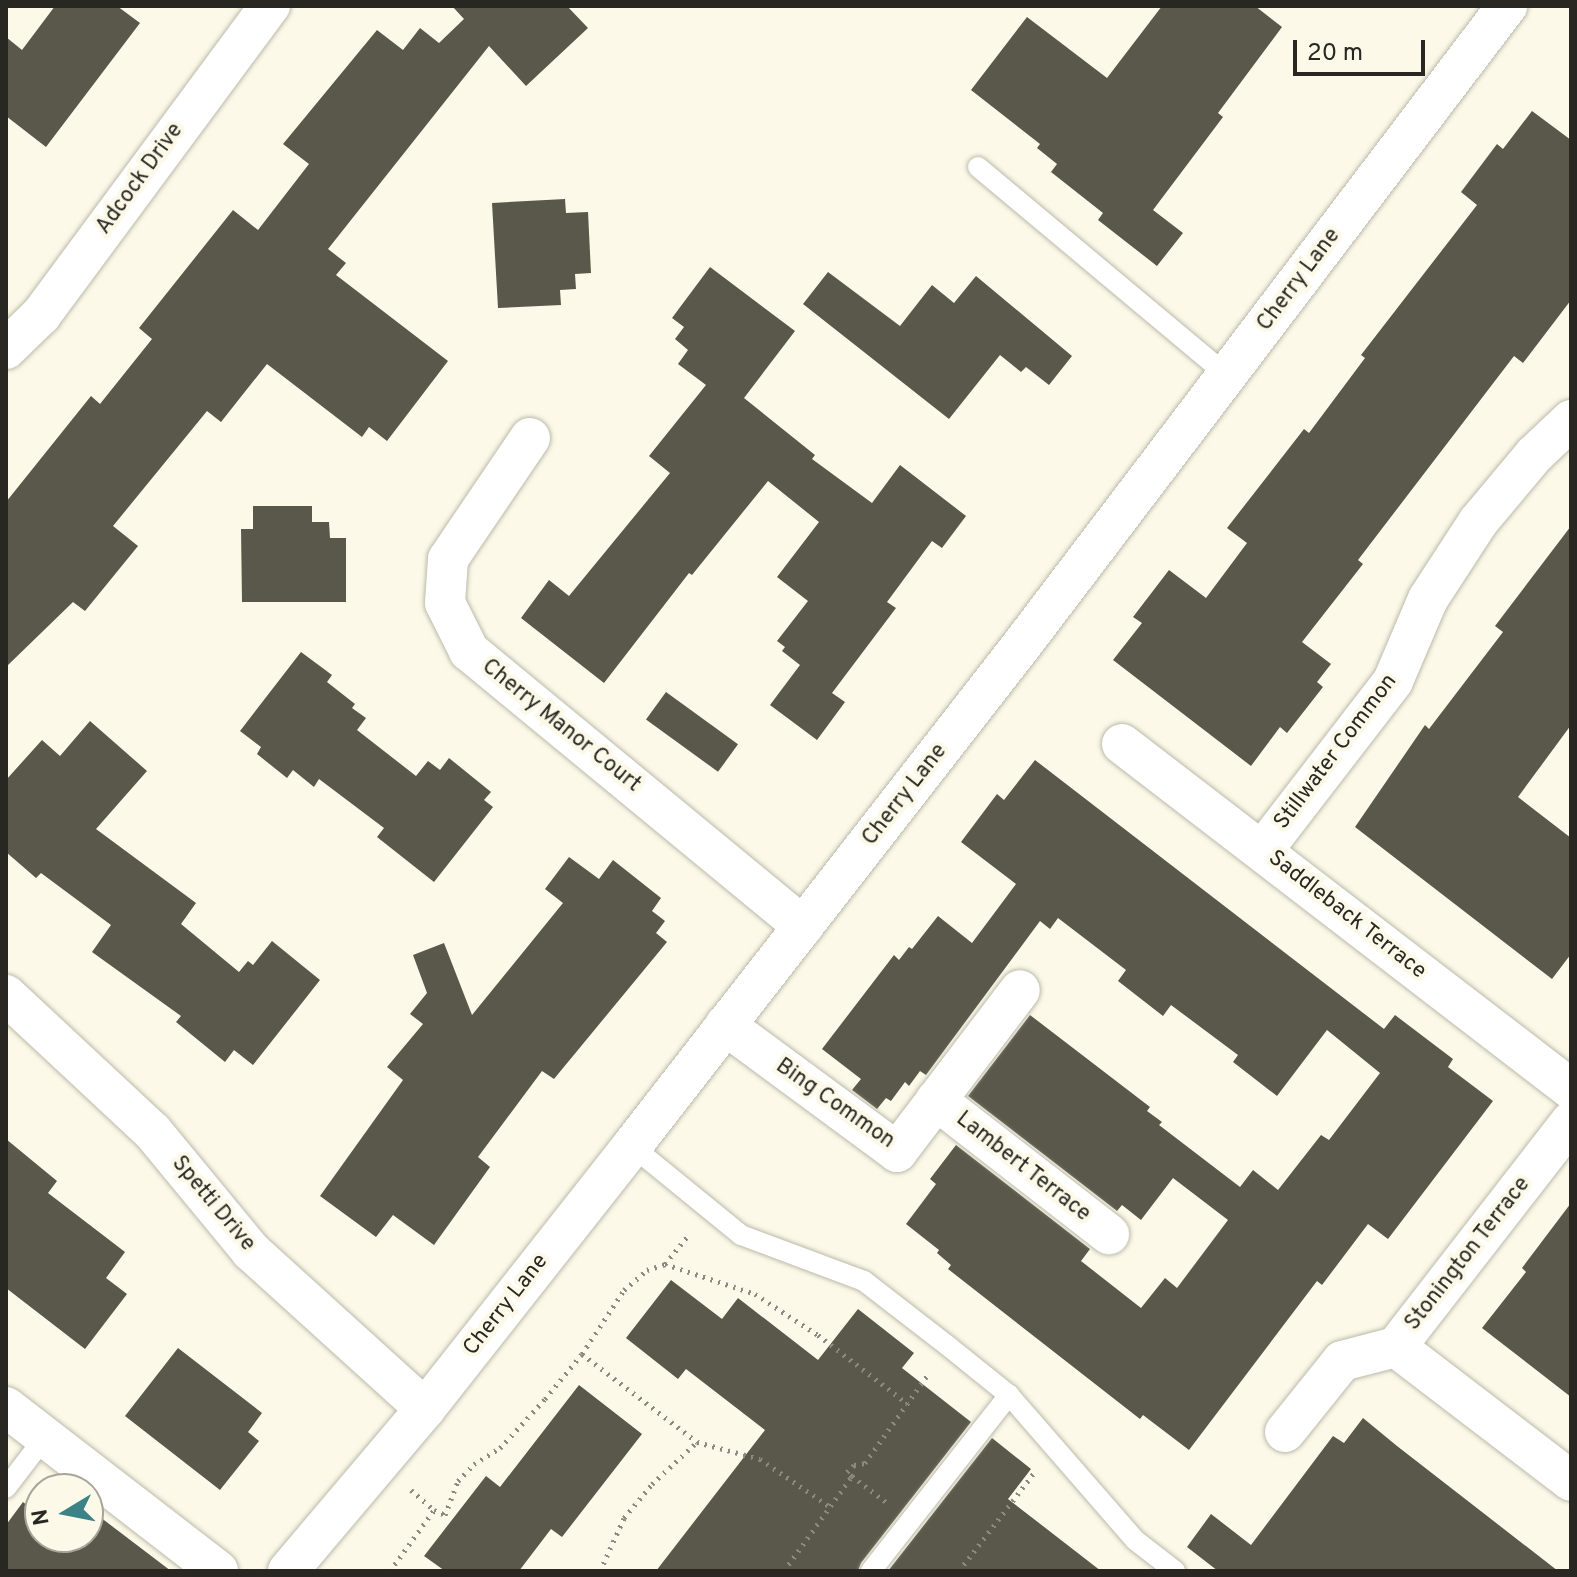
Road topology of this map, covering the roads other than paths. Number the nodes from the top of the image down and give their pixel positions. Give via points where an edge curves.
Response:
1 (270, 6) edge
2 (1507, 6) edge
3 (978, 167) dead end
4 (6, 349) edge
5 (1227, 375) junction
6 (1571, 420) edge
7 (530, 438) dead end
8 (1122, 744) dead end
9 (1263, 850) junction
10 (803, 926) junction
11 (1020, 990) dead end
12 (6, 995) edge
13 (725, 1025) junction
14 (1571, 1089) edge
15 (936, 1100) junction
16 (1571, 1121) edge
17 (632, 1146) junction
18 (1109, 1234) dead end
19 (1396, 1347) junction
20 (1009, 1395) junction
21 (6, 1407) edge
22 (425, 1409) junction
23 (1285, 1432) dead end
24 (45, 1437) junction
25 (1571, 1481) edge
26 (6, 1488) edge
27 (218, 1571) edge
28 (288, 1571) edge
29 (871, 1571) edge
30 (1175, 1571) edge

1 - 4 street, Adcock Drive via 41,315
2 - 5 street, Cherry Lane
3 - 5 lane
5 - 10 street, Cherry Lane
6 - 9 street, Stillwater Common via 1478,522 1428,599 1393,681
7 - 10 street, Cherry Manor Court via 448,559 445,603 469,651
8 - 9 street, Saddleback Terrace
9 - 14 street, Saddleback Terrace
10 - 13 street, Cherry Lane
11 - 15 street, Bing Common
12 - 22 street, Spetti Drive via 152,1131 251,1251
13 - 15 street, Bing Common via 897,1152
13 - 17 street, Cherry Lane
15 - 18 street, Lambert Terrace
16 - 19 street, Stonington Terrace
17 - 20 lane via 741,1235 864,1281
17 - 22 street, Cherry Lane
19 - 23 street, Stonington Terrace via 1342,1361
19 - 25 street
20 - 29 lane
20 - 30 lane via 1135,1540
21 - 24 street
22 - 28 street, Cherry Lane
24 - 26 lane
24 - 27 street

